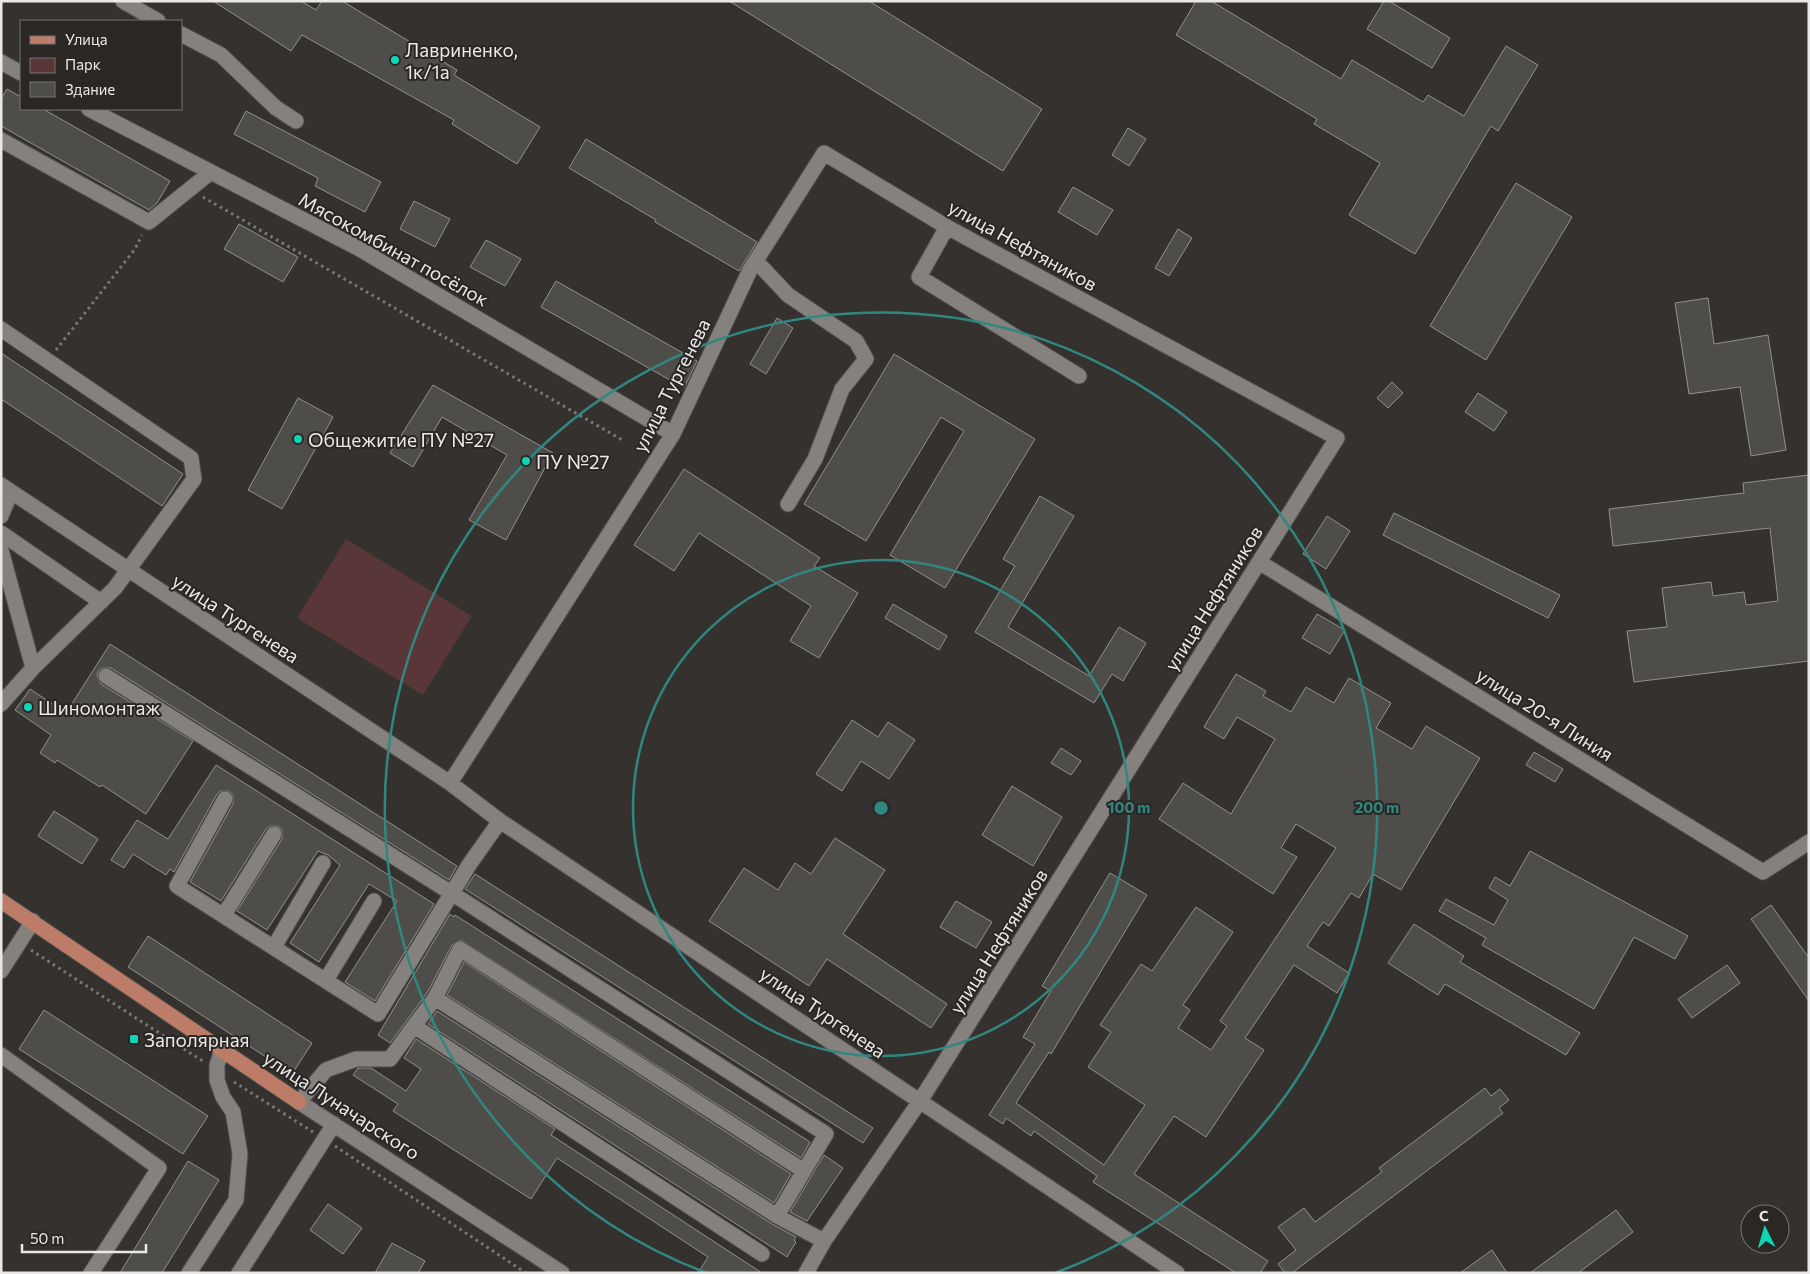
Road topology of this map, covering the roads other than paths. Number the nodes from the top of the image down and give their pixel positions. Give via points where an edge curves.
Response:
1 (128, 8) edge
2 (156, 20) edge
3 (182, 35) edge
4 (1, 62) edge
5 (20, 72) edge
6 (98, 111) edge
7 (296, 121) dead end
8 (1, 140) edge
9 (824, 154) joint
10 (211, 172) junction
11 (947, 227) junction
12 (756, 261) junction
13 (1, 329) edge
14 (1079, 376) dead end
15 (673, 434) junction
16 (6, 489) edge
17 (788, 504) dead end
18 (1, 516) edge
19 (1, 533) edge
20 (1, 550) edge
21 (1259, 562) junction
22 (128, 571) junction
23 (102, 602) junction
24 (34, 668) junction
25 (106, 676) dead end
26 (1, 704) edge
27 (450, 782) junction
28 (225, 799) dead end
29 (500, 821) junction
30 (274, 834) dead end
31 (1809, 842) edge
32 (323, 863) dead end
33 (453, 894) junction
34 (1, 901) edge
35 (374, 901) dead end
36 (224, 914) junction
37 (32, 921) junction
38 (274, 947) junction
39 (1, 971) edge
40 (326, 980) junction
41 (435, 998) junction
42 (414, 1026) junction
43 (222, 1050) junction
44 (1, 1055) edge
45 (920, 1101) junction
46 (299, 1102) junction
47 (334, 1124) junction
48 (804, 1171) junction
49 (777, 1216) junction
50 (824, 1241) junction
51 (762, 1254) dead end
52 (91, 1273) edge
53 (189, 1273) edge
54 (239, 1273) edge
55 (562, 1273) edge
56 (806, 1273) edge
57 (1177, 1273) edge

1 - 2 street
3 - 7 street via 221,55 276,108
4 - 5 street
6 - 10 street, Мясокомбинат посёлок
8 - 10 street via 148,222
9 - 11 street, улица Нефтяников
9 - 12 street, улица Тургенева
10 - 15 street, Мясокомбинат посёлок via 358,248
11 - 14 street via 919,277
11 - 21 street, улица Нефтяников via 1337,438
12 - 15 street, улица Тургенева
12 - 17 street via 788,294 856,341 866,359 842,389 815,459
13 - 22 street via 191,458 194,479
15 - 27 street, улица Тургенева
16 - 18 street
16 - 22 street, улица Тургенева
19 - 23 street
20 - 24 street
21 - 31 street, улица 20-я Линия via 1763,872
21 - 45 street, улица Нефтяников
22 - 23 street
22 - 27 street, улица Тургенева
23 - 24 street
24 - 26 street
25 - 33 street
27 - 29 street, улица Тургенева
28 - 36 street via 177,886
29 - 33 street
29 - 45 street, улица Тургенева
30 - 36 street
32 - 38 street
33 - 40 street via 378,1014
33 - 48 street via 826,1134
34 - 37 main road, улица Луначарского
35 - 40 street
36 - 38 street
37 - 39 street
37 - 43 main road, улица Луначарского
38 - 40 street
41 - 42 street
41 - 48 street via 460,949
41 - 49 street
42 - 46 street via 390,1059 356,1059 326,1070
42 - 51 street
43 - 46 main road, улица Луначарского
43 - 53 street via 217,1080 222,1097 233,1112 240,1154 236,1200
44 - 52 street via 159,1168
45 - 50 street, улица Нефтяников
45 - 57 street, улица Тургенева
46 - 47 street, улица Луначарского
47 - 54 street
47 - 55 street, улица Луначарского
48 - 49 street
49 - 50 street
50 - 56 street, улица Нефтяников

